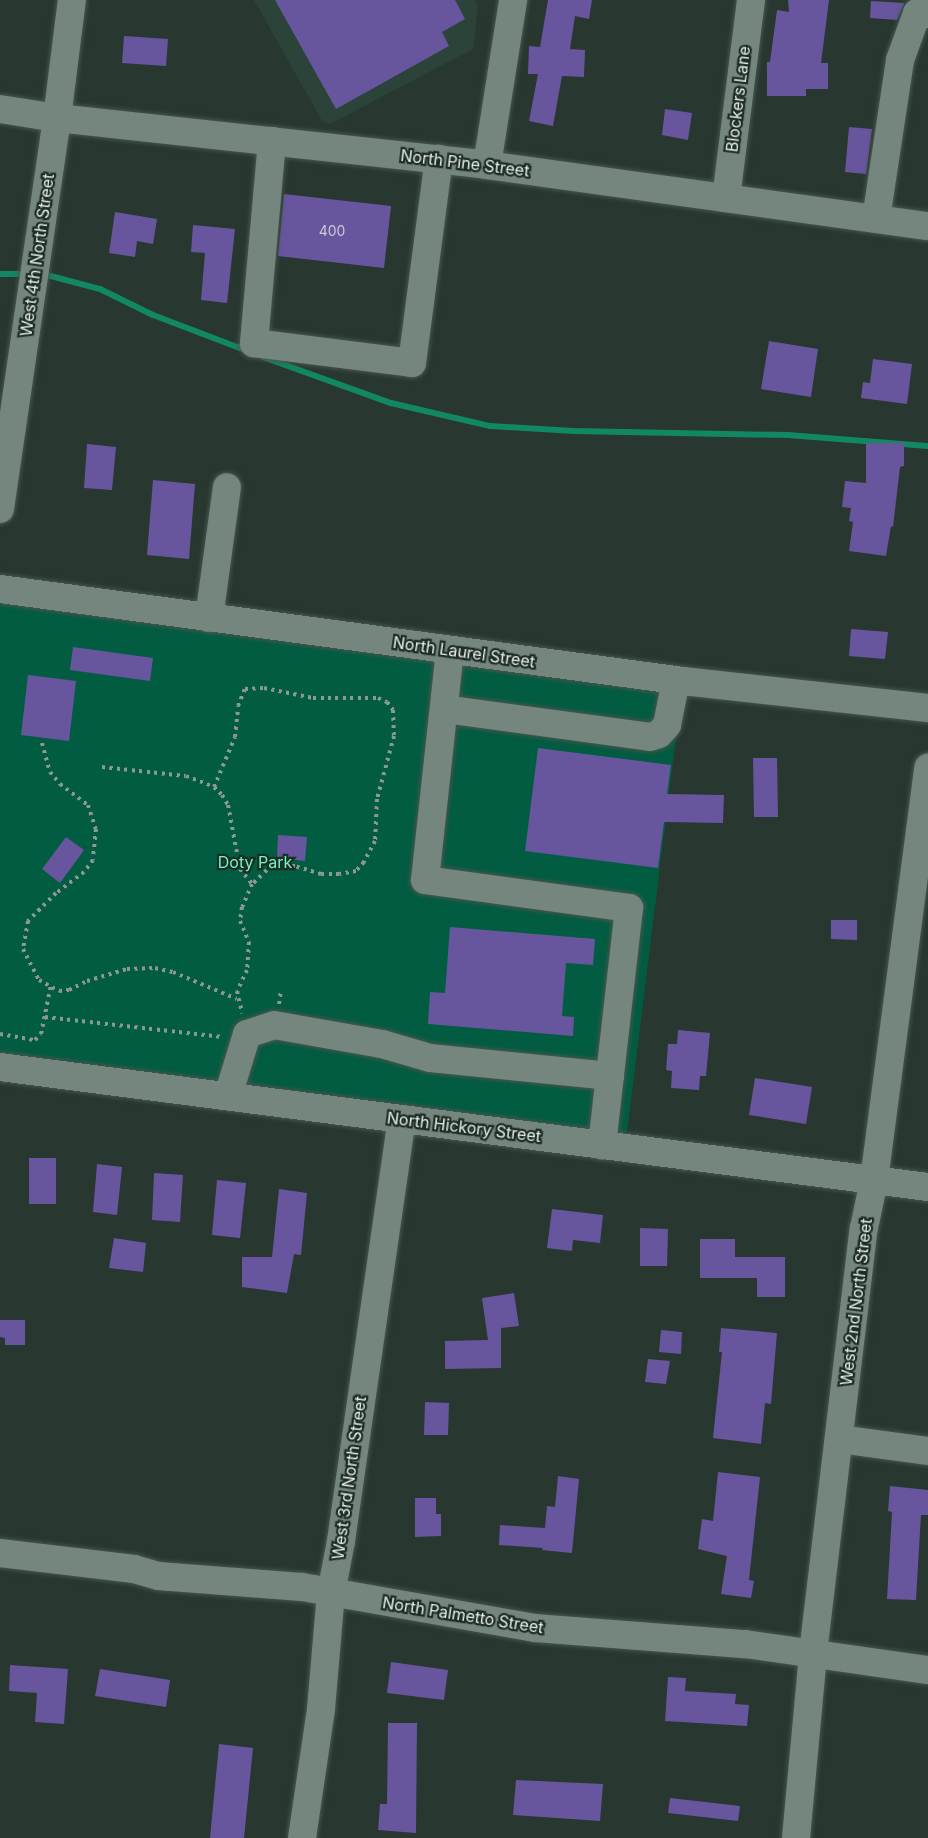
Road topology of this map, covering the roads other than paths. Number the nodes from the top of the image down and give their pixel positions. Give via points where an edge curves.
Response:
1 (72, 0) edge
2 (513, 0) edge
3 (751, 0) edge
4 (928, 14) edge
5 (0, 109) edge
6 (57, 118) junction
7 (272, 141) junction
8 (439, 159) junction
9 (487, 165) junction
10 (726, 198) junction
11 (876, 219) junction
12 (928, 226) edge
13 (227, 487) dead end
14 (0, 509) edge
15 (0, 589) edge
16 (209, 618) junction
17 (450, 650) junction
18 (676, 680) junction
19 (928, 708) edge
20 (444, 709) junction
21 (928, 768) edge
22 (0, 1067) edge
23 (610, 1076) junction
24 (228, 1096) junction
25 (402, 1119) junction
26 (602, 1145) junction
27 (874, 1180) junction
28 (928, 1187) edge
29 (839, 1439) junction
30 (928, 1451) edge
31 (0, 1553) edge
32 (331, 1593) junction
33 (813, 1653) junction
34 (928, 1670) edge
35 (302, 1838) edge
36 (796, 1838) edge

1 - 6 street, West 4th North Street
2 - 9 street
3 - 10 street, Blockers Lane
4 - 11 street via 917,14 900,60
5 - 6 street, North Pine Street
6 - 7 street, North Pine Street
6 - 14 street, West 4th North Street
7 - 8 street, North Pine Street
7 - 8 street via 254,344 412,363
8 - 9 street, North Pine Street
9 - 10 street, North Pine Street
10 - 11 street, North Pine Street
11 - 12 street, North Pine Street
13 - 16 street
15 - 16 street, North Laurel Street
16 - 17 street, North Laurel Street
17 - 18 street, North Laurel Street
17 - 20 street
18 - 19 street, North Laurel Street
18 - 20 street via 667,725 650,737
20 - 23 street via 425,880 629,908
21 - 27 street, West 2nd North Street
22 - 24 street, North Hickory Street
23 - 24 street via 430,1058 382,1044 274,1025 247,1034
23 - 26 street
24 - 25 street, North Hickory Street
25 - 26 street, North Hickory Street
25 - 32 street, West 3rd North Street
26 - 27 street, North Hickory Street
27 - 28 street, North Hickory Street
27 - 29 street, West 2nd North Street via 864,1228
29 - 30 street
29 - 33 street, West 2nd North Street
31 - 32 street, North Palmetto Street via 134,1569 158,1576 302,1587
32 - 33 street, North Palmetto Street via 535,1628 707,1640
32 - 35 street, West 3rd North Street via 321,1709
33 - 34 street, North Palmetto Street
33 - 36 street, West 2nd North Street

